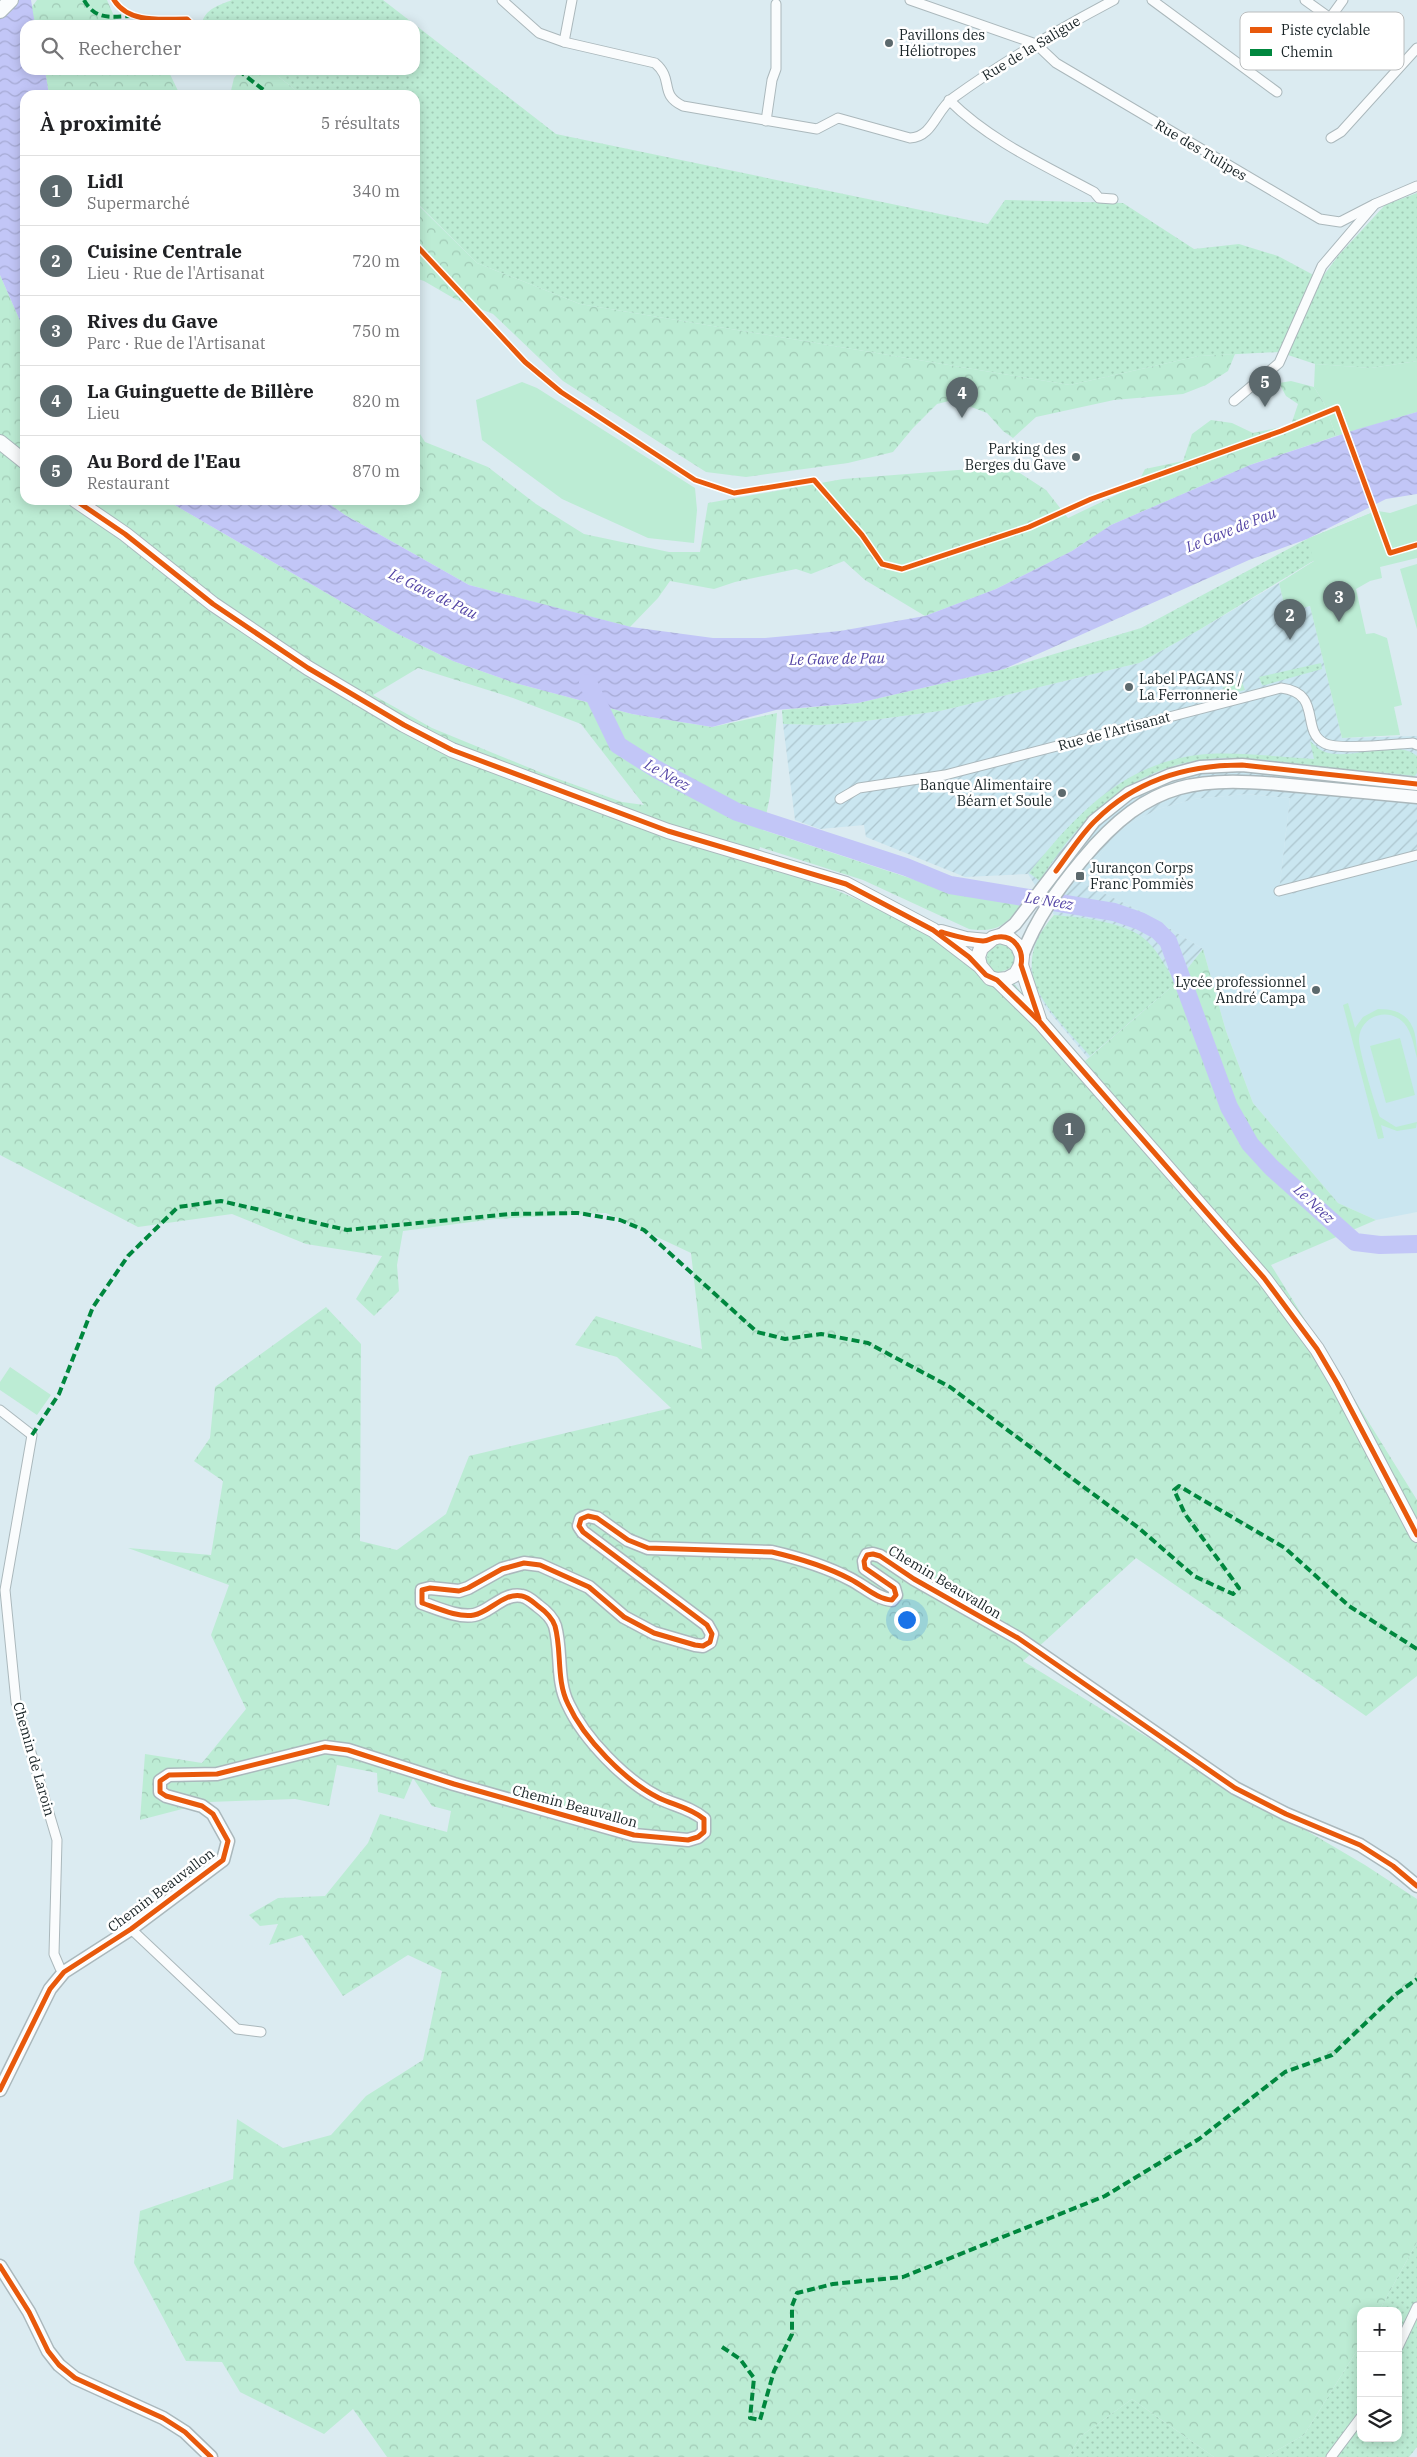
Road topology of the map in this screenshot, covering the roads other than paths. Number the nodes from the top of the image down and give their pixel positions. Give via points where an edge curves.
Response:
1 (11, 0) edge
2 (502, 0) edge
3 (572, 0) edge
4 (910, 0) edge
5 (1114, 0) edge
6 (1152, 0) edge
7 (1305, 0) edge
8 (1343, 0) edge
9 (774, 1) edge
10 (0, 11) edge
11 (1322, 12) edge
12 (1334, 12) edge
13 (564, 42) junction
14 (1036, 44) junction
15 (1417, 48) edge
16 (1404, 62) edge
17 (1240, 65) edge
18 (1246, 70) edge
19 (1397, 70) edge
20 (1276, 92) dead end
21 (949, 100) junction
22 (766, 121) junction
23 (1331, 138) dead end
24 (1417, 186) edge
25 (1113, 200) dead end
26 (1375, 204) junction
27 (1234, 401) dead end
28 (0, 442) edge
29 (20, 458) edge
30 (82, 505) edge
31 (1417, 745) edge
32 (1417, 784) edge
33 (1417, 798) edge
34 (840, 799) dead end
35 (1417, 854) edge
36 (1279, 891) dead end
37 (933, 930) junction
38 (993, 939) junction
39 (1022, 960) junction
40 (980, 966) junction
41 (997, 980) junction
42 (1040, 1022) junction
43 (0, 1410) edge
44 (1417, 1535) edge
45 (1417, 1886) edge
46 (131, 1929) junction
47 (64, 1972) junction
48 (261, 2032) dead end
49 (0, 2090) edge
50 (0, 2266) edge
51 (1417, 2307) edge
52 (1402, 2339) edge
53 (1357, 2422) edge
54 (211, 2457) edge
55 (1331, 2457) edge

1 - 10 main road
2 - 13 street via 539,33
3 - 13 street
4 - 14 street
5 - 14 street, Rue de la Saligue
6 - 17 street
7 - 11 street
8 - 12 street
9 - 22 street via 776,69
13 - 22 street via 654,63 668,80 672,101 683,106
14 - 21 street, Rue de la Saligue
14 - 26 street, Rue des Tulipes via 1056,63 1320,219 1340,222
15 - 16 street
18 - 20 street
19 - 23 street via 1341,132
21 - 22 street via 926,133 910,138 838,118 816,129
21 - 25 street via 998,139 1094,192 1099,198
24 - 26 street, Rue des Tulipes
26 - 27 street via 1322,266 1279,363
28 - 29 main road
30 - 37 main road via 214,604 308,668 452,750 668,831 823,875
31 - 34 street, Rue de l'Artisanat via 1324,744 1316,736 1307,701 1291,689 1281,688 945,775 859,788
32 - 38 street via 1242,765 1185,770 1144,786 1107,809 1094,821 1015,924
33 - 39 street via 1221,780 1186,786 1151,799 1104,834 1055,893 1040,916
35 - 36 street
37 - 38 main road via 966,939
37 - 40 main road
38 - 39 main road via 1010,939 1018,946
38 - 40 main road via 981,948
39 - 41 main road via 1016,974
39 - 42 main road
40 - 41 main road via 986,975
41 - 42 main road
42 - 44 main road via 1264,1278 1317,1349
43 - 47 street, Chemin de Laroin via 32,1435 5,1590 16,1702 58,1840 54,1954
45 - 46 street, Chemin Beauvallon via 1360,1845 1235,1788 1018,1638 880,1556 867,1555 865,1568 894,1588 896,1596 892,1600 849,1579 772,1552 648,1548 588,1516 581,1519 579,1526 582,1532 707,1625 712,1634 710,1642 703,1646 694,1645 654,1633 624,1617 589,1587 540,1565 524,1563 502,1569 459,1591 422,1590 422,1603 472,1616 506,1598 521,1596 531,1600 548,1614 555,1625 560,1678 567,1704 588,1735 634,1782 658,1798 696,1812 704,1819 704,1832 688,1840 634,1835 348,1750 325,1748 217,1774 169,1775 160,1780 160,1792 166,1796 202,1806 213,1814 225,1832 227,1849 223,1860
46 - 47 street, Chemin Beauvallon
46 - 48 street via 237,2029
47 - 49 street, Chemin Beauvallon via 50,1989
50 - 54 street via 59,2366 76,2378 163,2418 185,2432
51 - 52 street
53 - 55 street

